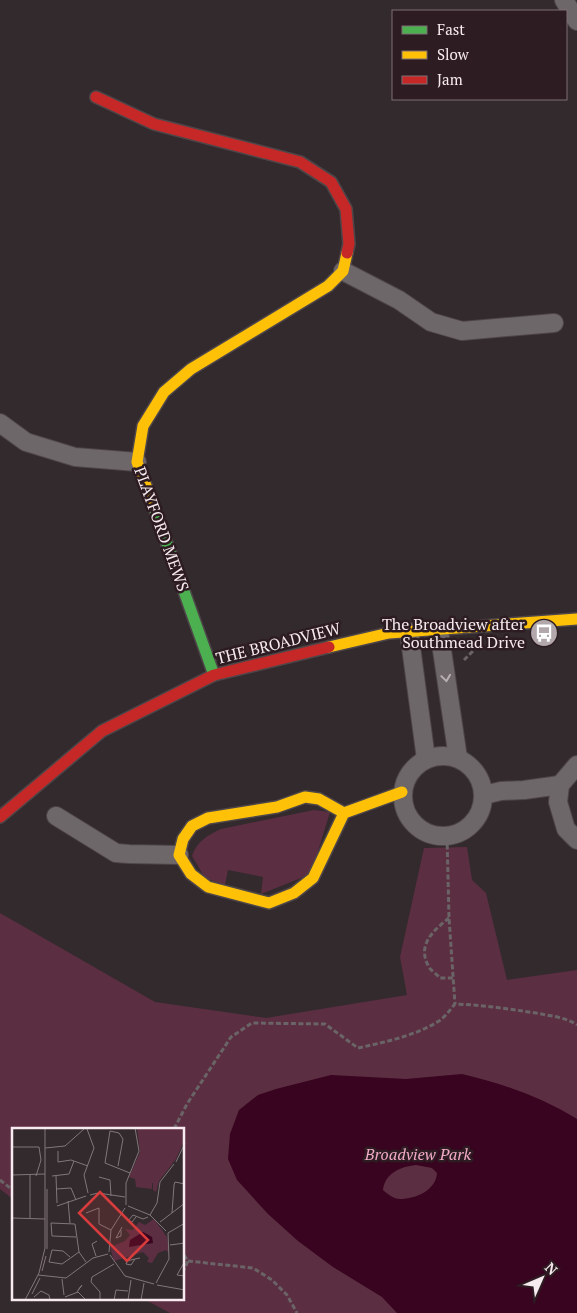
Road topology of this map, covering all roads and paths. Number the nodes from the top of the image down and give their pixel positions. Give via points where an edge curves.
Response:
1 (564, 0) edge
2 (577, 21) edge
3 (96, 97) dead end
4 (343, 271) junction
5 (554, 323) dead end
6 (0, 423) edge
7 (137, 462) junction
8 (577, 619) edge
9 (439, 630) junction
10 (408, 632) junction
11 (475, 649) dead end
12 (444, 662) junction
13 (214, 674) junction
14 (458, 758) junction
15 (426, 759) junction
16 (577, 765) edge
17 (560, 785) junction
18 (402, 792) junction
19 (484, 795) junction
20 (344, 813) junction
21 (56, 816) dead end
22 (0, 817) edge
23 (447, 837) junction
24 (577, 840) edge
25 (179, 855) junction
26 (449, 918) junction
27 (454, 978) junction
28 (455, 1004) junction
29 (577, 1025) edge
30 (175, 1128) edge
31 (0, 1180) edge
32 (12, 1189) edge
33 (185, 1256) edge
34 (188, 1261) junction
35 (185, 1268) edge
36 (297, 1313) edge

1 - 2 street
3 - 4 street via 154,124 300,162 331,182 346,210 349,244
4 - 5 street via 399,300 432,322 462,331
4 - 7 street, PLAYFORD MEWS via 328,286 191,369 164,392 143,426
6 - 7 street via 26,442 74,457
7 - 13 street, PLAYFORD MEWS
8 - 9 street, THE BROADVIEW
9 - 10 street, THE BROADVIEW
9 - 12 street
10 - 13 street, THE BROADVIEW via 389,633
10 - 15 street
11 - 12 path via 463,661
12 -> 14 street
13 - 22 street, THE BROADVIEW via 102,731
14 - 15 street via 439,755
14 - 19 street via 479,776
15 - 18 street via 406,778
16 - 17 street
17 - 19 street
17 - 24 street via 558,802 566,829
18 - 20 street
18 - 23 street via 410,820 433,836
19 - 23 street via 482,809 475,822 465,831
20 - 25 street via 306,797 277,807 208,818 192,826 183,839
20 - 25 street via 313,878 294,893 269,903 208,887 191,874
21 - 25 street via 116,853
23 - 26 path
26 - 27 path
26 - 27 path via 428,936 425,951 429,966 440,978
27 - 28 path
28 - 29 path via 552,1016
28 - 30 path via 440,1020 423,1030 358,1048 325,1024 252,1023 231,1037
31 - 32 path
33 - 34 path
34 - 35 path
34 - 36 path via 253,1268 288,1296

